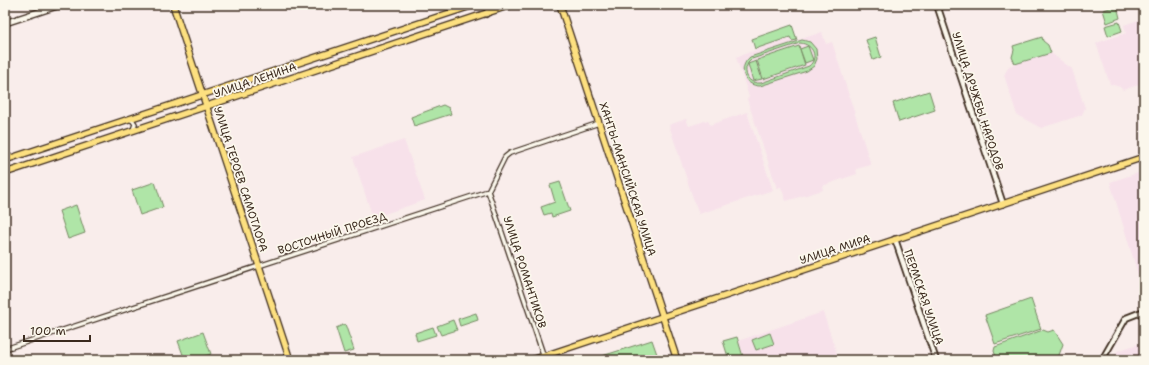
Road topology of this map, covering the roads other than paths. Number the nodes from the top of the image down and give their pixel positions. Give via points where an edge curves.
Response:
1 (60, 5) edge
2 (173, 5) edge
3 (474, 5) edge
4 (488, 5) edge
5 (511, 5) edge
6 (560, 5) edge
7 (937, 5) edge
8 (486, 14) junction
9 (5, 23) edge
10 (277, 70) junction
11 (281, 82) junction
12 (203, 95) junction
13 (207, 106) junction
14 (129, 119) junction
15 (599, 123) junction
16 (132, 131) junction
17 (1144, 157) edge
18 (5, 160) edge
19 (5, 173) edge
20 (488, 191) junction
21 (1003, 204) junction
22 (895, 240) junction
23 (259, 266) junction
24 (1144, 311) edge
25 (663, 317) junction
26 (5, 349) edge
27 (544, 358) edge
28 (290, 360) edge
29 (532, 360) edge
30 (678, 360) edge
31 (936, 360) edge
32 (1102, 360) edge

1 - 9 main road
2 - 12 main road, УЛИЦА ГЕРОЕВ САМОТЛОРА
3 - 10 main road, УЛИЦА ЛЕНИНА
4 - 8 street
5 - 8 main road, УЛИЦА ЛЕНИНА
6 - 15 main road, ХАНТЫ-МАНСИЙСКАЯ УЛИЦА
7 - 21 street, УЛИЦА ДРУЖБЫ НАРОДОВ
8 - 11 main road, УЛИЦА ЛЕНИНА
10 - 11 street via 274,78
10 - 12 main road, УЛИЦА ЛЕНИНА
11 - 13 main road, УЛИЦА ЛЕНИНА
12 - 13 main road, УЛИЦА ГЕРОЕВ САМОТЛОРА
12 - 14 main road, УЛИЦА ЛЕНИНА
13 - 16 main road, УЛИЦА ЛЕНИНА
13 - 23 main road, УЛИЦА ГЕРОЕВ САМОТЛОРА
14 - 16 street via 135,124
14 - 18 main road, УЛИЦА ЛЕНИНА
15 - 20 street via 510,153 505,157
15 - 25 main road, ХАНТЫ-МАНСИЙСКАЯ УЛИЦА
16 - 19 main road, УЛИЦА ЛЕНИНА
17 - 21 main road, УЛИЦА МИРА
20 - 23 street, ВОСТОЧНЫЙ ПРОЕЗД
20 - 27 street, УЛИЦА РОМАНТИКОВ
21 - 22 main road, УЛИЦА МИРА
22 - 25 main road, УЛИЦА МИРА
22 - 31 street, ПЕРМСКАЯ УЛИЦА
23 - 26 street, ВОСТОЧНЫЙ ПРОЕЗД
23 - 28 main road, УЛИЦА ГЕРОЕВ САМОТЛОРА
24 - 32 street via 1124,320
25 - 27 main road, УЛИЦА МИРА
25 - 30 main road, ХАНТЫ-МАНСИЙСКАЯ УЛИЦА
27 - 29 main road, УЛИЦА МИРА

